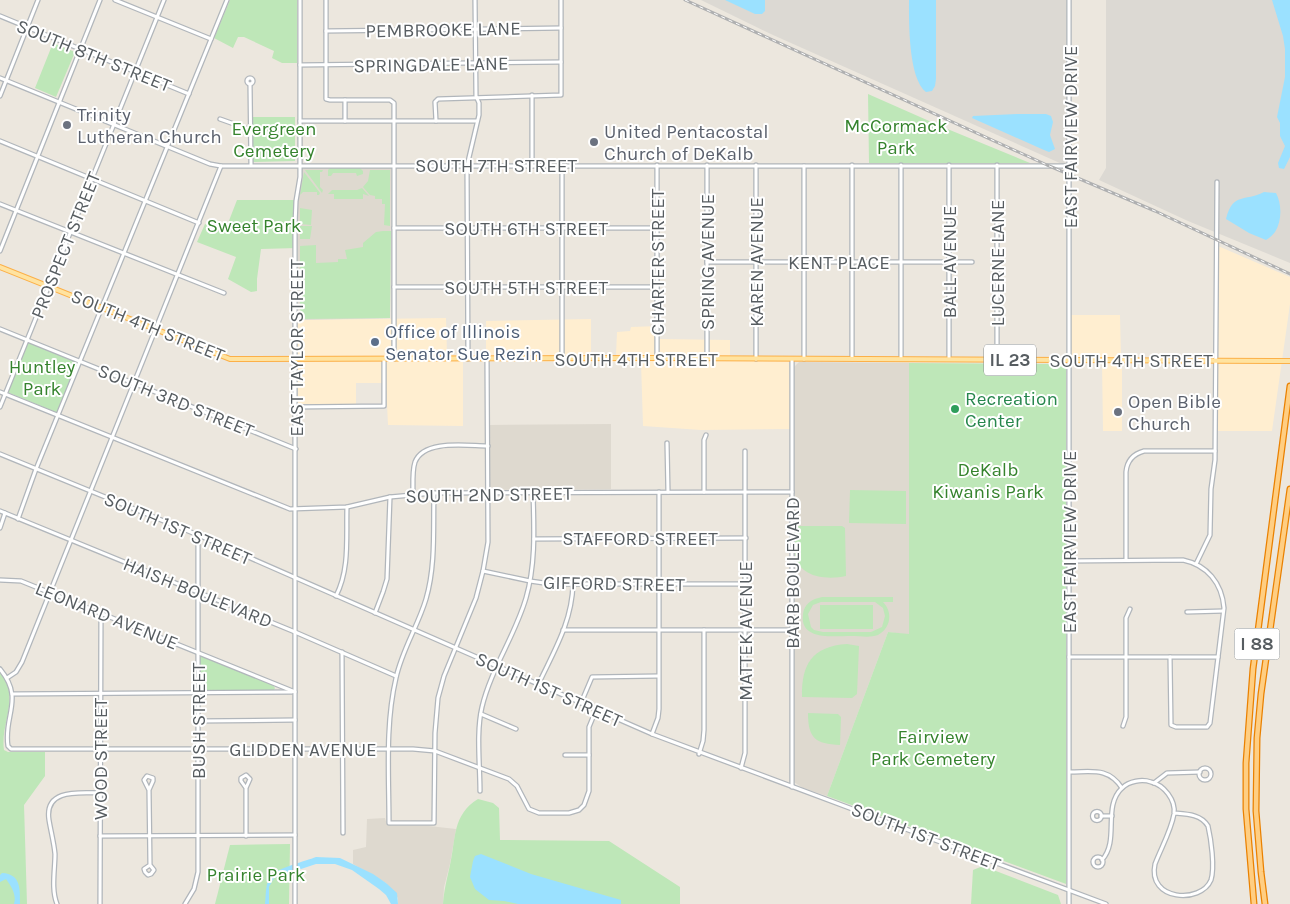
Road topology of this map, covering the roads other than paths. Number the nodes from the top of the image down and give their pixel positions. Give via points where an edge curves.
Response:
1 (38, 0) edge
2 (100, 0) edge
3 (115, 0) edge
4 (164, 0) edge
5 (227, 0) edge
6 (300, 0) edge
7 (326, 0) edge
8 (475, 0) edge
9 (561, 0) edge
10 (1069, 0) edge
11 (0, 16) edge
12 (157, 17) junction
13 (28, 27) junction
14 (561, 28) junction
15 (475, 29) junction
16 (326, 31) junction
17 (211, 39) junction
18 (81, 49) junction
19 (561, 62) junction
20 (476, 64) junction
21 (300, 65) junction
22 (326, 66) junction
23 (135, 72) junction
24 (0, 78) edge
25 (6, 81) junction
26 (250, 84) dead end
27 (189, 94) junction
28 (0, 96) edge
29 (476, 96) junction
30 (532, 96) junction
31 (345, 100) junction
32 (59, 102) junction
33 (220, 119) dead end
34 (300, 121) junction
35 (345, 121) junction
36 (394, 121) junction
37 (436, 121) junction
38 (477, 121) junction
39 (114, 125) junction
40 (251, 130) junction
41 (0, 141) edge
42 (168, 146) junction
43 (38, 156) junction
44 (251, 165) junction
45 (394, 165) junction
46 (657, 165) junction
47 (707, 165) junction
48 (756, 165) junction
49 (852, 165) junction
50 (901, 165) junction
51 (949, 165) junction
52 (997, 165) junction
53 (221, 166) junction
54 (300, 166) junction
55 (467, 166) junction
56 (532, 166) junction
57 (562, 166) junction
58 (804, 166) junction
59 (1069, 166) junction
60 (92, 179) junction
61 (1217, 182) dead end
62 (146, 201) junction
63 (0, 204) edge
64 (16, 210) junction
65 (199, 223) junction
66 (394, 228) junction
67 (467, 228) junction
68 (562, 228) junction
69 (657, 228) junction
70 (71, 232) junction
71 (0, 251) edge
72 (124, 254) junction
73 (707, 262) junction
74 (756, 262) junction
75 (804, 262) junction
76 (852, 262) junction
77 (901, 262) junction
78 (949, 262) junction
79 (972, 262) dead end
80 (0, 267) edge
81 (178, 275) junction
82 (49, 286) junction
83 (394, 287) junction
84 (562, 287) junction
85 (657, 287) junction
86 (468, 288) junction
87 (224, 293) dead end
88 (102, 309) junction
89 (0, 329) edge
90 (155, 329) junction
91 (27, 340) junction
92 (658, 358) junction
93 (296, 359) junction
94 (384, 359) junction
95 (394, 359) junction
96 (468, 359) junction
97 (487, 359) junction
98 (562, 359) junction
99 (707, 359) junction
100 (756, 359) junction
101 (792, 359) junction
102 (804, 359) junction
103 (852, 359) junction
104 (901, 359) junction
105 (949, 360) junction
106 (997, 360) junction
107 (1069, 360) junction
108 (1216, 360) junction
109 (1290, 361) edge
110 (81, 362) junction
111 (134, 383) junction
112 (1290, 386) edge
113 (0, 392) edge
114 (5, 394) junction
115 (0, 407) edge
116 (296, 407) junction
117 (59, 416) junction
118 (706, 435) dead end
119 (113, 438) junction
120 (668, 443) dead end
121 (488, 446) junction
122 (296, 449) junction
123 (1215, 450) junction
124 (745, 451) dead end
125 (0, 454) edge
126 (36, 469) junction
127 (1290, 488) edge
128 (91, 492) junction
129 (533, 492) junction
130 (659, 492) junction
131 (668, 492) junction
132 (704, 492) junction
133 (746, 492) junction
134 (792, 492) junction
135 (434, 493) junction
136 (488, 493) junction
137 (413, 494) junction
138 (390, 497) junction
139 (348, 507) junction
140 (296, 509) junction
141 (0, 511) edge
142 (5, 513) junction
143 (18, 519) junction
144 (0, 528) edge
145 (198, 535) junction
146 (534, 538) junction
147 (658, 538) junction
148 (746, 538) junction
149 (71, 540) junction
150 (1126, 560) junction
151 (1069, 561) junction
152 (1196, 564) junction
153 (483, 571) junction
154 (295, 577) junction
155 (0, 580) edge
156 (530, 581) junction
157 (573, 584) junction
158 (658, 584) junction
159 (745, 584) junction
160 (50, 592) junction
161 (198, 592) junction
162 (336, 596) junction
163 (1130, 609) dead end
164 (1224, 611) junction
165 (1188, 612) dead end
166 (101, 613) junction
167 (375, 613) junction
168 (658, 629) junction
169 (414, 630) junction
170 (563, 630) junction
171 (704, 630) junction
172 (745, 630) junction
173 (792, 630) junction
174 (295, 632) junction
175 (456, 648) junction
176 (198, 652) junction
177 (342, 652) junction
178 (1069, 657) junction
179 (1126, 657) junction
180 (1170, 657) junction
181 (1218, 657) junction
182 (497, 667) junction
183 (0, 669) edge
184 (396, 676) junction
185 (658, 676) junction
186 (7, 678) junction
187 (538, 685) junction
188 (295, 692) junction
189 (101, 693) junction
190 (198, 693) junction
191 (12, 694) junction
192 (581, 703) junction
193 (596, 710) junction
194 (480, 714) junction
195 (295, 720) junction
196 (198, 721) junction
197 (1123, 726) dead end
198 (516, 730) dead end
199 (652, 734) junction
200 (295, 748) junction
201 (100, 749) junction
202 (198, 749) junction
203 (343, 749) junction
204 (389, 749) junction
205 (435, 751) junction
206 (699, 754) junction
207 (565, 755) dead end
208 (589, 755) junction
209 (480, 767) junction
210 (741, 768) junction
211 (1070, 772) junction
212 (1200, 772) dead end
213 (1154, 783) junction
214 (792, 787) junction
215 (246, 788) dead end
216 (1122, 788) junction
217 (149, 790) dead end
218 (480, 791) dead end
219 (100, 793) junction
220 (1174, 813) junction
221 (1101, 816) dead end
222 (1112, 816) junction
223 (343, 833) dead end
224 (295, 835) junction
225 (100, 836) junction
226 (150, 836) junction
227 (198, 836) junction
228 (246, 836) junction
229 (1102, 860) dead end
230 (150, 865) dead end
231 (1069, 890) junction
232 (57, 904) edge
233 (100, 904) edge
234 (185, 904) edge
235 (295, 904) edge
236 (1069, 904) edge
237 (1106, 904) edge
238 (1254, 904) edge
239 (1265, 904) edge

1 - 13 street
2 - 18 street
3 - 12 street
4 - 12 street, PROSPECT STREET
5 - 17 street
6 - 21 street, EAST TAYLOR STREET
7 - 16 street
8 - 15 street
9 - 14 street
10 - 59 street, EAST FAIRVIEW DRIVE
11 - 13 street, SOUTH 8TH STREET
12 - 17 street
12 - 23 street, PROSPECT STREET
13 - 18 street, SOUTH 8TH STREET
13 - 25 street
14 - 15 street, PEMBROOKE LANE
14 - 19 street
15 - 16 street, PEMBROOKE LANE
15 - 20 street
16 - 22 street
17 - 27 street
18 - 23 street, SOUTH 8TH STREET
18 - 32 street
19 - 20 street, SPRINGDALE LANE
19 - 30 street via 561,95
20 - 22 street, SPRINGDALE LANE
20 - 29 street
21 - 22 street, SPRINGDALE LANE
21 - 34 street, EAST TAYLOR STREET
22 - 31 street via 327,100
23 - 27 street, SOUTH 8TH STREET
23 - 39 street, PROSPECT STREET
24 - 25 street, SOUTH 7TH STREET
25 - 28 street
25 - 32 street, SOUTH 7TH STREET
26 - 40 street
27 - 42 street
29 - 30 street
29 - 37 street via 437,99
29 - 38 street via 479,106
30 - 56 street
31 - 35 street
31 - 36 street via 390,100 394,103
32 - 39 street, SOUTH 7TH STREET
32 - 43 street
33 - 40 street
34 - 35 street
34 - 54 street, EAST TAYLOR STREET
35 - 36 street
36 - 37 street
36 - 45 street
37 - 38 street
38 - 55 street
39 - 42 street, SOUTH 7TH STREET
39 - 60 street, PROSPECT STREET
40 - 44 street
41 - 43 street
42 - 53 street, SOUTH 7TH STREET
42 - 62 street
43 - 60 street
43 - 64 street
44 - 53 street, SOUTH 7TH STREET
44 - 54 street, SOUTH 7TH STREET
45 - 54 street, SOUTH 7TH STREET
45 - 55 street, SOUTH 7TH STREET
45 - 66 street
46 - 47 street, SOUTH 7TH STREET
46 - 57 street, SOUTH 7TH STREET
46 - 69 street, CHARTER STREET
47 - 48 street, SOUTH 7TH STREET
47 - 73 street, SPRING AVENUE
48 - 58 street, SOUTH 7TH STREET
48 - 74 street, KAREN AVENUE
49 - 50 street, SOUTH 7TH STREET
49 - 58 street, SOUTH 7TH STREET
49 - 76 street
50 - 51 street, SOUTH 7TH STREET
50 - 77 street
51 - 52 street, SOUTH 7TH STREET
51 - 78 street, BALL AVENUE
52 - 59 street, SOUTH 7TH STREET
52 - 106 street, LUCERNE LANE
53 - 65 street
54 - 93 street, EAST TAYLOR STREET via 296,201
55 - 56 street, SOUTH 7TH STREET
55 - 67 street
56 - 57 street, SOUTH 7TH STREET
57 - 68 street
58 - 75 street
59 - 107 street, EAST FAIRVIEW DRIVE
60 - 62 street
60 - 70 street, PROSPECT STREET
61 - 108 street
62 - 65 street
62 - 72 street
63 - 64 street
64 - 70 street
64 - 71 street
65 - 81 street
66 - 67 street, SOUTH 6TH STREET
66 - 83 street
67 - 68 street, SOUTH 6TH STREET
67 - 86 street
68 - 69 street, SOUTH 6TH STREET
68 - 84 street
69 - 85 street, CHARTER STREET
70 - 72 street
70 - 82 street, PROSPECT STREET
72 - 81 street
72 - 88 street
73 - 74 street, KENT PLACE
73 - 99 street, SPRING AVENUE
74 - 75 street, KENT PLACE
74 - 100 street, KAREN AVENUE
75 - 76 street, KENT PLACE
75 - 102 street
76 - 77 street, KENT PLACE
76 - 103 street
77 - 78 street, KENT PLACE
77 - 104 street
78 - 79 street, KENT PLACE
78 - 105 street, BALL AVENUE
80 - 82 main road, SOUTH 4TH STREET / IL 23
81 - 87 street
81 - 90 street
82 - 88 main road, SOUTH 4TH STREET / IL 23
82 - 91 street, PROSPECT STREET
83 - 86 street, SOUTH 5TH STREET
83 - 95 street
84 - 85 street, SOUTH 5TH STREET
84 - 86 street, SOUTH 5TH STREET
84 - 98 street
85 - 92 street, CHARTER STREET
86 - 96 street
88 - 90 main road, SOUTH 4TH STREET / IL 23
88 - 110 street
89 - 91 street, SOUTH 3RD STREET
90 - 93 main road, SOUTH 4TH STREET / IL 23 via 226,358
90 - 111 street
91 - 110 street, SOUTH 3RD STREET
91 - 114 street, PROSPECT STREET
92 - 98 main road, SOUTH 4TH STREET / IL 23
92 - 99 main road, SOUTH 4TH STREET / IL 23
93 - 94 main road, SOUTH 4TH STREET / IL 23
93 - 116 street, EAST TAYLOR STREET
94 - 95 main road, SOUTH 4TH STREET / IL 23
94 - 116 street via 384,406
95 - 96 main road, SOUTH 4TH STREET / IL 23
96 - 97 main road, SOUTH 4TH STREET / IL 23
97 - 98 main road, SOUTH 4TH STREET / IL 23
97 - 121 street
99 - 100 main road, SOUTH 4TH STREET / IL 23
100 - 101 main road, SOUTH 4TH STREET / IL 23
101 - 102 main road, SOUTH 4TH STREET / IL 23
101 - 134 street, BARB BOULEVARD
102 - 103 main road, SOUTH 4TH STREET / IL 23
103 - 104 main road, SOUTH 4TH STREET / IL 23
104 - 105 main road, SOUTH 4TH STREET / IL 23
105 - 106 main road, SOUTH 4TH STREET / IL 23
106 - 107 main road, SOUTH 4TH STREET / IL 23
107 - 108 main road, SOUTH 4TH STREET / IL 23
107 - 151 street, EAST FAIRVIEW DRIVE
108 - 109 main road, SOUTH 4TH STREET / IL 23
108 - 123 street
110 - 111 street, SOUTH 3RD STREET
110 - 117 street
111 - 119 street
111 - 122 street, SOUTH 3RD STREET
112 - 238 highway, I 88 via 1253,669 1247,746 1246,809
113 - 114 street, SOUTH 2ND STREET
114 - 115 street, PROSPECT STREET
114 - 117 street, SOUTH 2ND STREET
116 - 122 street, EAST TAYLOR STREET
117 - 119 street, SOUTH 2ND STREET
117 - 126 street
118 - 132 street
119 - 128 street
119 - 140 street, SOUTH 2ND STREET
120 - 131 street
121 - 136 street
121 - 137 street via 438,446 425,450 415,463
122 - 140 street, EAST TAYLOR STREET
123 - 150 street via 1144,451 1133,456 1126,472
123 - 152 street via 1211,529
124 - 133 street, MATTEK AVENUE
125 - 126 street, SOUTH 1ST STREET
126 - 128 street, SOUTH 1ST STREET
126 - 143 street
127 - 239 highway, I 88 via 1257,730 1256,811
128 - 145 street, SOUTH 1ST STREET
128 - 149 street
129 - 130 street, SOUTH 2ND STREET
129 - 136 street, SOUTH 2ND STREET
129 - 146 street
130 - 131 street, SOUTH 2ND STREET
130 - 147 street
131 - 132 street, SOUTH 2ND STREET
132 - 133 street, SOUTH 2ND STREET
133 - 134 street, SOUTH 2ND STREET
133 - 148 street, MATTEK AVENUE
134 - 173 street, BARB BOULEVARD
135 - 136 street, SOUTH 2ND STREET
135 - 137 street, SOUTH 2ND STREET
135 - 169 street via 430,579
136 - 153 street via 488,536
137 - 138 street, SOUTH 2ND STREET
138 - 139 street, SOUTH 2ND STREET
138 - 167 street via 387,574
139 - 140 street, SOUTH 2ND STREET
139 - 162 street via 345,567
140 - 154 street, EAST TAYLOR STREET
141 - 142 street, HAISH BOULEVARD
142 - 143 street, HAISH BOULEVARD
142 - 144 street
143 - 149 street, HAISH BOULEVARD
145 - 154 street, SOUTH 1ST STREET
145 - 161 street, BUSH STREET
146 - 147 street, STAFFORD STREET
146 - 156 street
147 - 148 street, STAFFORD STREET
147 - 158 street
148 - 159 street, MATTEK AVENUE
149 - 160 street
149 - 161 street, HAISH BOULEVARD
150 - 151 street
150 - 152 street via 1176,560
151 - 178 street, EAST FAIRVIEW DRIVE
152 - 164 street via 1217,583
153 - 156 street, GIFFORD STREET
153 - 175 street
154 - 162 street, SOUTH 1ST STREET
154 - 174 street, EAST TAYLOR STREET
155 - 160 street, LEONARD AVENUE via 21,581
156 - 157 street, GIFFORD STREET
156 - 182 street via 521,612
157 - 158 street, GIFFORD STREET
157 - 170 street via 572,605
158 - 159 street, GIFFORD STREET
158 - 168 street
159 - 172 street, MATTEK AVENUE
160 - 166 street, LEONARD AVENUE
160 - 186 street via 21,665
161 - 174 street, HAISH BOULEVARD
161 - 176 street, BUSH STREET
162 - 167 street, SOUTH 1ST STREET
163 - 179 street via 1126,618
164 - 165 street
164 - 181 street
166 - 176 street, LEONARD AVENUE
166 - 189 street, WOOD STREET
167 - 169 street, SOUTH 1ST STREET
168 - 170 street
168 - 171 street
168 - 185 street
169 - 175 street, SOUTH 1ST STREET
169 - 184 street
170 - 187 street
171 - 172 street
171 - 206 street via 704,730
172 - 173 street
172 - 210 street, MATTEK AVENUE via 746,753
173 - 214 street, BARB BOULEVARD
174 - 177 street, HAISH BOULEVARD
174 - 188 street, EAST TAYLOR STREET
175 - 182 street, SOUTH 1ST STREET
175 - 205 street via 438,698
176 - 188 street, LEONARD AVENUE
176 - 190 street, BUSH STREET
177 - 184 street, HAISH BOULEVARD
177 - 203 street
178 - 179 street
178 - 211 street, EAST FAIRVIEW DRIVE
179 - 180 street
179 - 197 street via 1126,717
180 - 181 street
180 - 181 street via 1171,725 1203,728 1209,725
182 - 187 street, SOUTH 1ST STREET
182 - 194 street
183 - 186 street
184 - 204 street
185 - 192 street via 592,677
185 - 199 street via 658,718
186 - 191 street
187 - 192 street, SOUTH 1ST STREET
188 - 190 street
188 - 195 street, EAST TAYLOR STREET
189 - 190 street
189 - 191 street
189 - 201 street, WOOD STREET
190 - 196 street, BUSH STREET
191 - 201 street, GLIDDEN AVENUE via 7,742 10,748
192 - 193 street, SOUTH 1ST STREET
193 - 199 street, SOUTH 1ST STREET
193 - 208 street via 589,727
194 - 198 street
194 - 209 street
195 - 196 street
195 - 200 street, EAST TAYLOR STREET
196 - 202 street, BUSH STREET
199 - 206 street, SOUTH 1ST STREET
200 - 202 street, GLIDDEN AVENUE
200 - 203 street, GLIDDEN AVENUE
200 - 224 street, EAST TAYLOR STREET
201 - 202 street, GLIDDEN AVENUE
201 - 219 street, WOOD STREET
202 - 227 street, BUSH STREET
203 - 204 street, GLIDDEN AVENUE
203 - 223 street
204 - 205 street, GLIDDEN AVENUE
204 - 205 street via 389,823 434,823
205 - 209 street, GLIDDEN AVENUE
206 - 210 street, SOUTH 1ST STREET
207 - 208 street
208 - 209 street, GLIDDEN AVENUE via 587,800 579,810 564,814 530,810 516,784
209 - 218 street
210 - 214 street, SOUTH 1ST STREET
211 - 216 street via 1108,773
211 - 231 street, EAST FAIRVIEW DRIVE
212 - 213 street via 1167,773
213 - 216 street via 1137,781
213 - 220 street via 1168,795
214 - 231 street, SOUTH 1ST STREET
215 - 228 street
216 - 222 street via 1114,801
217 - 226 street
219 - 225 street, WOOD STREET
219 - 232 street via 66,794 49,808
220 - 220 street via 1198,816 1207,823 1212,876 1207,889 1195,898 1181,900 1168,896 1158,886 1154,872
221 - 222 street
222 - 229 street via 1110,845
224 - 228 street
224 - 235 street, EAST TAYLOR STREET
225 - 226 street
225 - 233 street, WOOD STREET
226 - 227 street
226 - 230 street
227 - 228 street
227 - 234 street, BUSH STREET via 197,879
231 - 236 street, EAST FAIRVIEW DRIVE
231 - 237 street, SOUTH 1ST STREET

